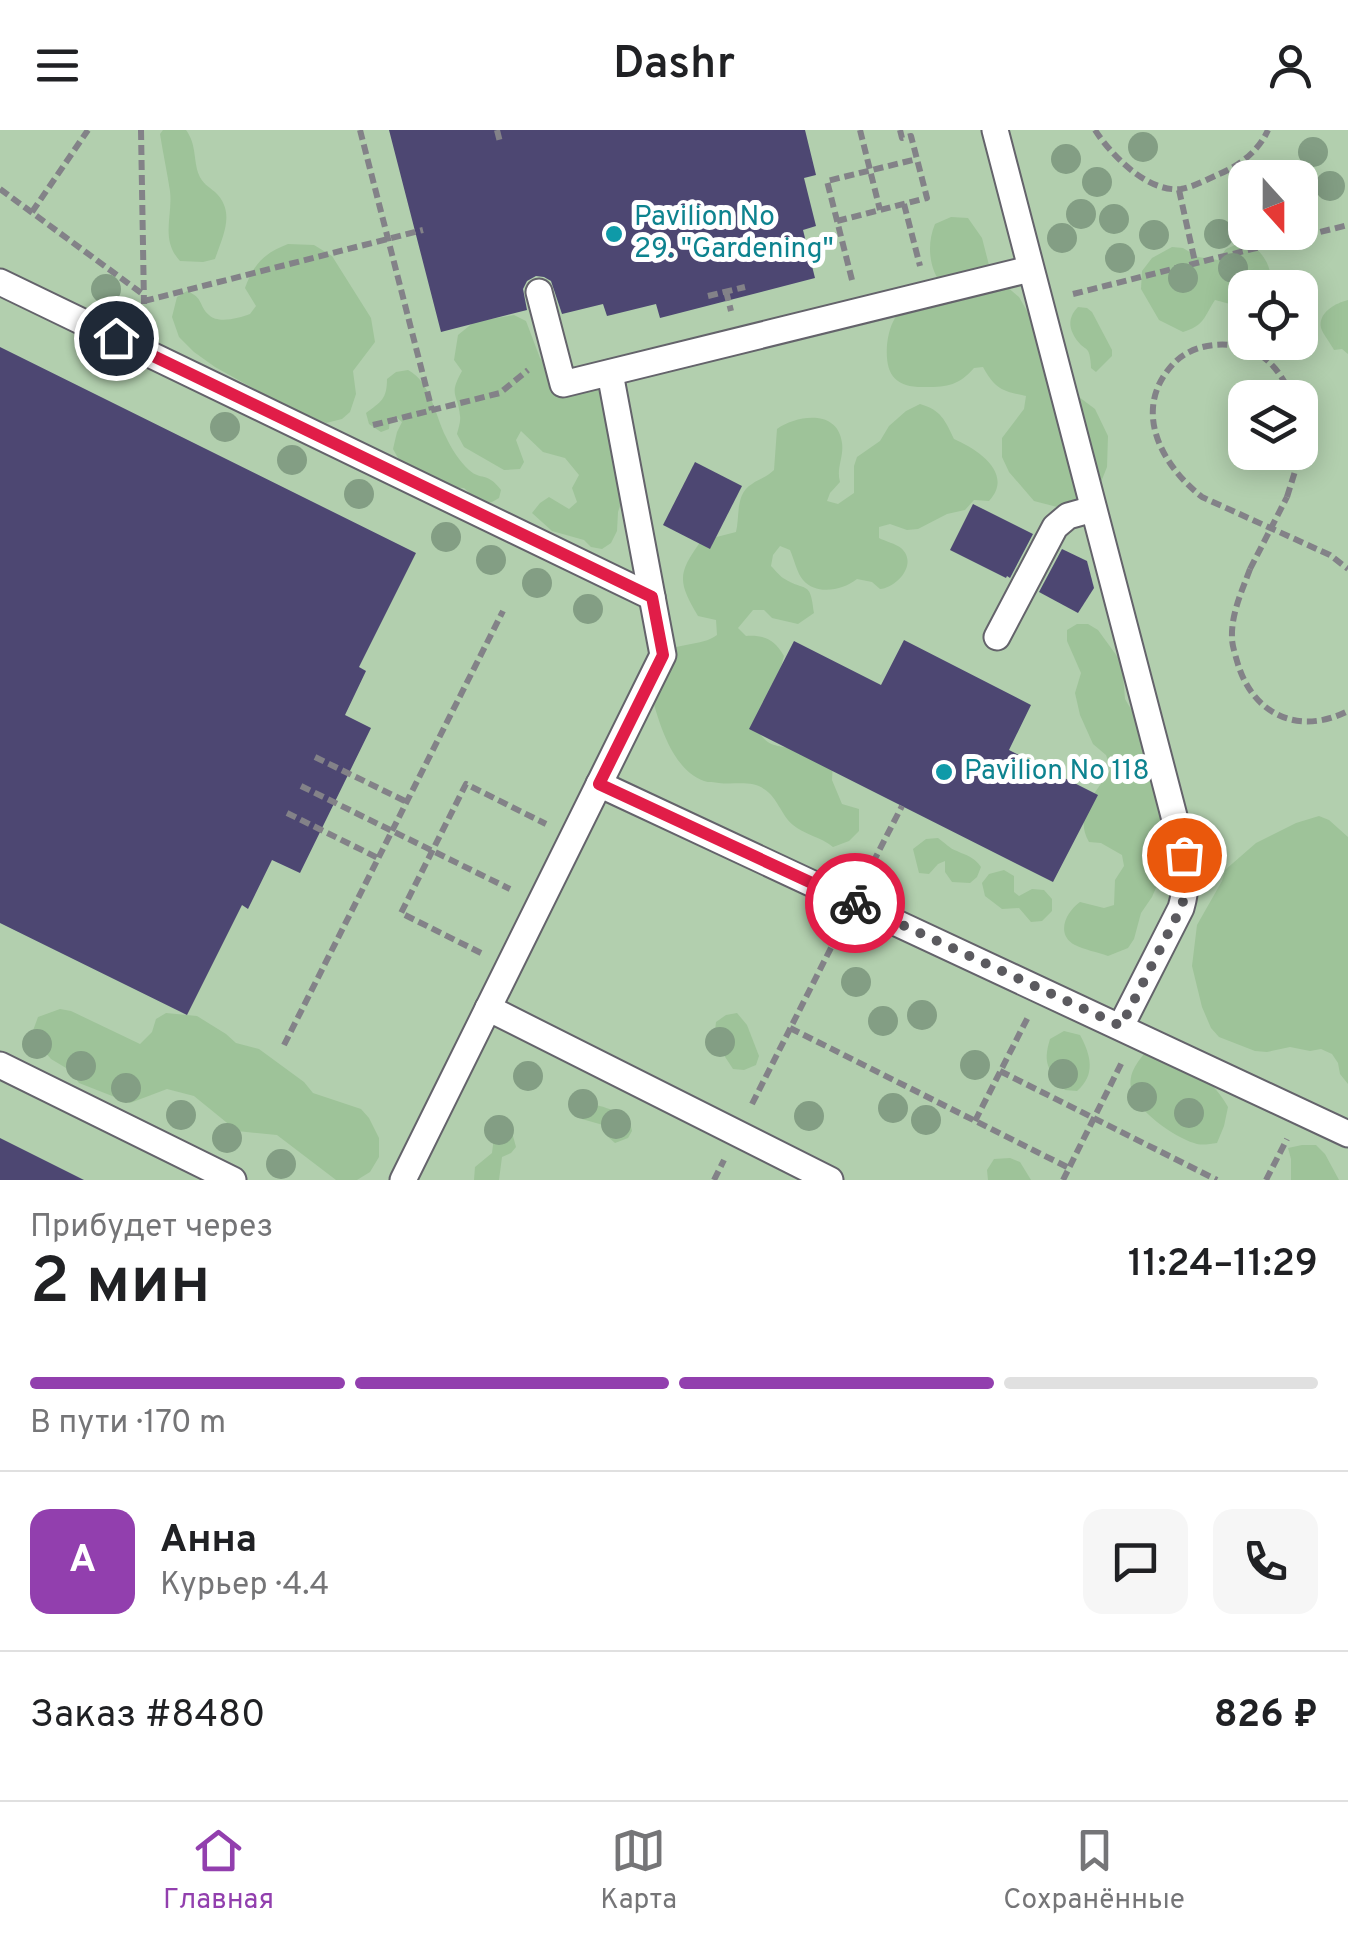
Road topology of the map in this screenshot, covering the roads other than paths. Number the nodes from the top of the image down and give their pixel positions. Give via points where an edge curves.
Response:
1 (995, 130) edge
2 (1030, 269) junction
3 (0, 282) edge
4 (539, 292) dead end
5 (610, 374) junction
6 (1093, 509) junction
7 (652, 597) junction
8 (996, 636) dead end
9 (599, 784) junction
10 (488, 1008) junction
11 (1128, 1030) junction
12 (0, 1065) edge
13 (1348, 1134) edge
14 (233, 1180) edge
15 (403, 1180) edge
16 (830, 1180) edge

1 - 2 lane
2 - 5 lane
2 - 6 lane
3 - 7 lane
4 - 5 lane via 563,384
5 - 7 lane
6 - 8 lane via 1054,528
6 - 11 lane via 1186,873 1181,908
7 - 9 lane via 663,655
9 - 10 lane
9 - 11 lane
10 - 15 lane
10 - 16 lane
11 - 13 lane
12 - 14 lane

